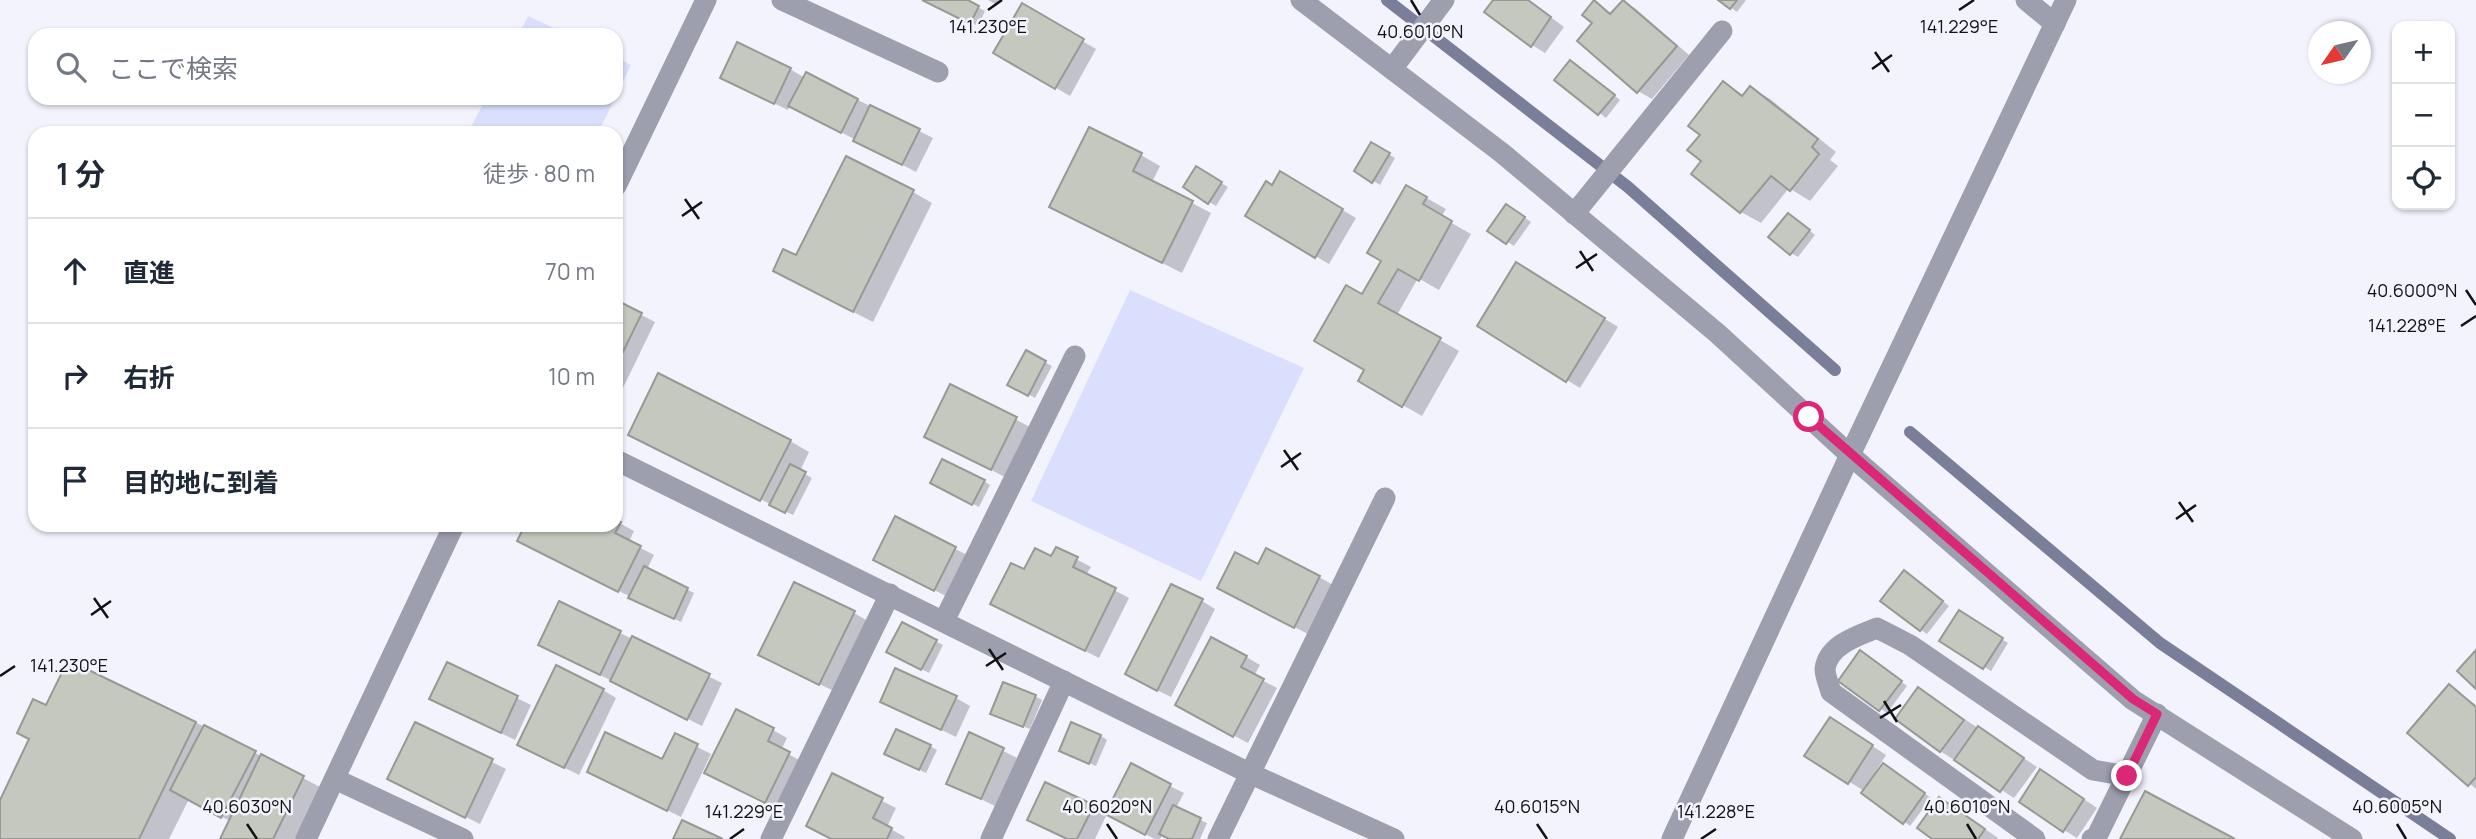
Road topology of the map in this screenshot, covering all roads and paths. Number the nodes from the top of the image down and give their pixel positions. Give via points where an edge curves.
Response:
1 (706, 0) edge
2 (782, 0) edge
3 (1301, 0) edge
4 (2026, 0) edge
5 (2066, 0) edge
6 (1441, 5) edge
7 (2055, 24) junction
8 (1722, 31) dead end
9 (1392, 69) junction
10 (939, 72) dead end
11 (623, 172) edge
12 (1574, 214) junction
13 (1075, 356) dead end
14 (1850, 455) junction
15 (623, 463) edge
16 (1385, 498) dead end
17 (451, 532) edge
18 (890, 594) junction
19 (944, 621) junction
20 (1064, 681) junction
21 (2157, 714) junction
22 (1249, 773) junction
23 (2127, 776) junction
24 (335, 779) junction
25 (306, 839) edge
26 (463, 839) edge
27 (771, 839) edge
28 (991, 839) edge
29 (1218, 839) edge
30 (1394, 839) edge
31 (1672, 839) edge
32 (2035, 839) edge
33 (2092, 839) edge
34 (2352, 839) edge

1 - 11 street
2 - 10 street
3 - 9 street
4 - 7 street
5 - 7 street
6 - 9 street
7 - 14 street
8 - 12 street
9 - 12 street
12 - 14 street via 1717,333
13 - 19 street
14 - 21 street via 2133,699
14 - 31 street
15 - 18 street
16 - 22 street
17 - 24 street
18 - 19 street
18 - 27 street
19 - 20 street
20 - 22 street
20 - 28 street
21 - 23 street
21 - 34 street
22 - 29 street
22 - 30 street
23 - 32 street via 2093,770 1910,645 1877,628 1832,651 1825,670 1831,692
23 - 33 street
24 - 25 street
24 - 26 street

